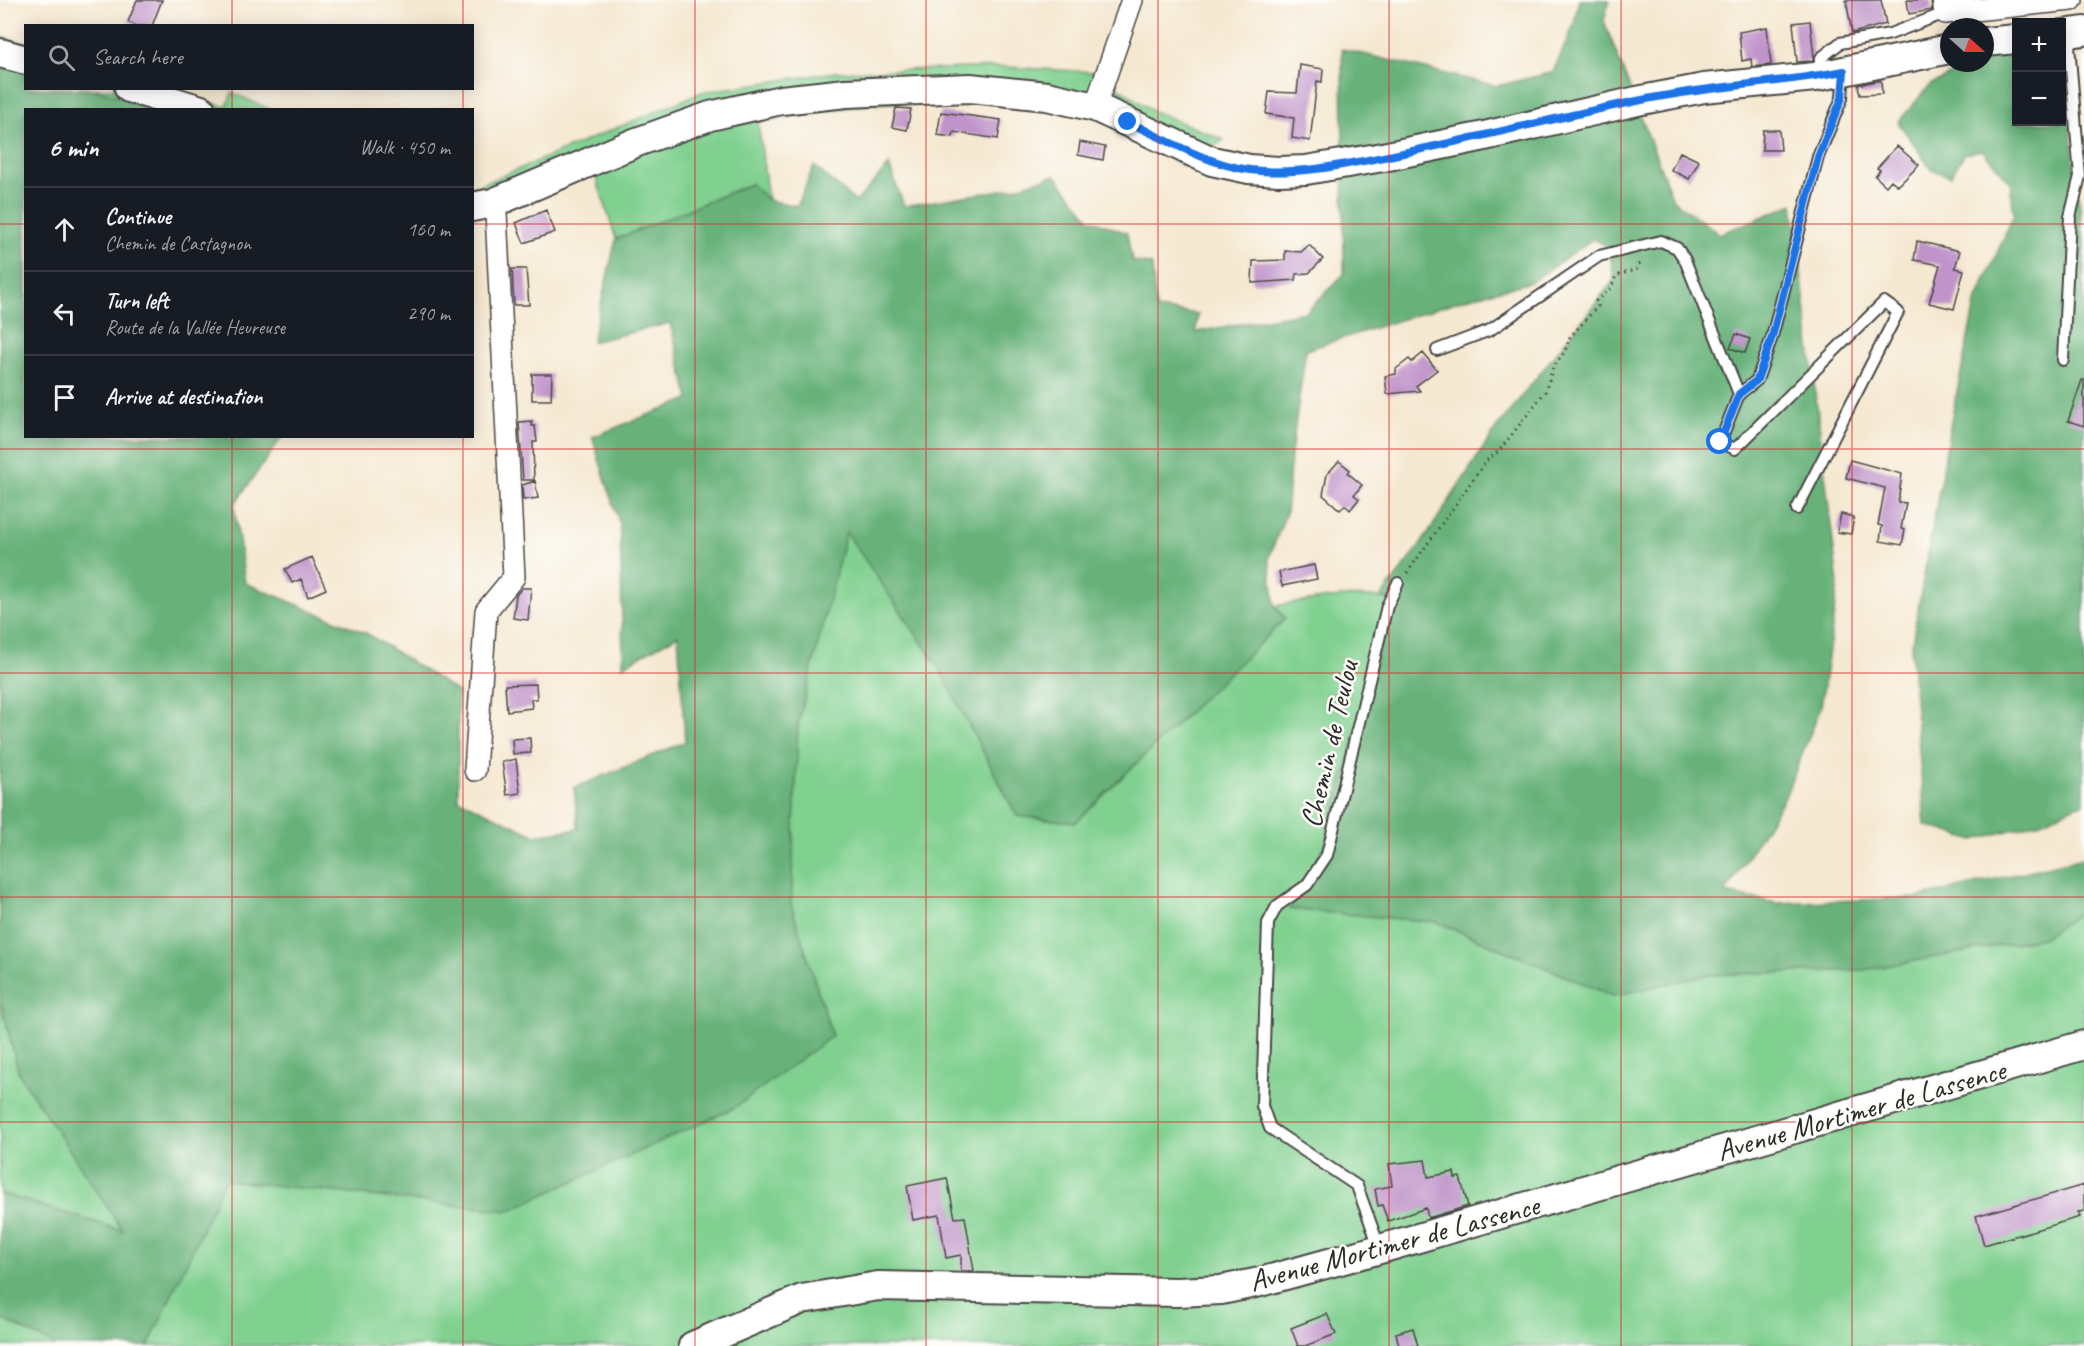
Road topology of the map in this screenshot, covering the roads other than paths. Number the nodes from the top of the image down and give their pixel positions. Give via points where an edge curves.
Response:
1 (1132, 0) edge
2 (2072, 0) edge
3 (1944, 6) edge
4 (2071, 33) edge
5 (2012, 39) edge
6 (1994, 41) edge
7 (1940, 51) edge
8 (0, 53) edge
9 (24, 59) edge
10 (1844, 71) junction
11 (1815, 77) junction
12 (136, 90) edge
13 (1095, 107) junction
14 (194, 108) edge
15 (483, 205) edge
16 (1437, 350) dead end
17 (2063, 360) dead end
18 (1739, 394) junction
19 (1797, 508) dead end
20 (1398, 583) road end
21 (476, 770) dead end
22 (2084, 1045) edge
23 (1380, 1249) junction
24 (693, 1346) edge

1 - 13 street
2 - 3 street
3 - 11 lane via 1890,34 1839,43 1821,58
4 - 17 lane via 2080,176 2070,217
5 - 6 street
7 - 10 street
8 - 9 street
10 - 11 street
10 - 18 lane via 1842,98 1818,157 1772,337 1757,380
11 - 13 street via 1693,90 1383,157 1288,171 1249,170 1212,161
12 - 14 street
13 - 15 street via 1047,96 970,88 781,100 710,116
15 - 21 street via 496,213 514,577 486,611
16 - 18 lane via 1490,330 1599,256 1661,241 1677,248 1685,260
18 - 19 lane via 1720,442 1735,449 1884,302 1898,312
20 - 23 lane, Chemin de Teulou via 1387,606 1327,855 1307,885 1277,906 1268,922 1262,1094 1270,1128 1357,1186
22 - 23 street, Avenue Mortimer de Lassence
23 - 24 street, Avenue Mortimer de Lassence via 1221,1290 878,1286 802,1299

